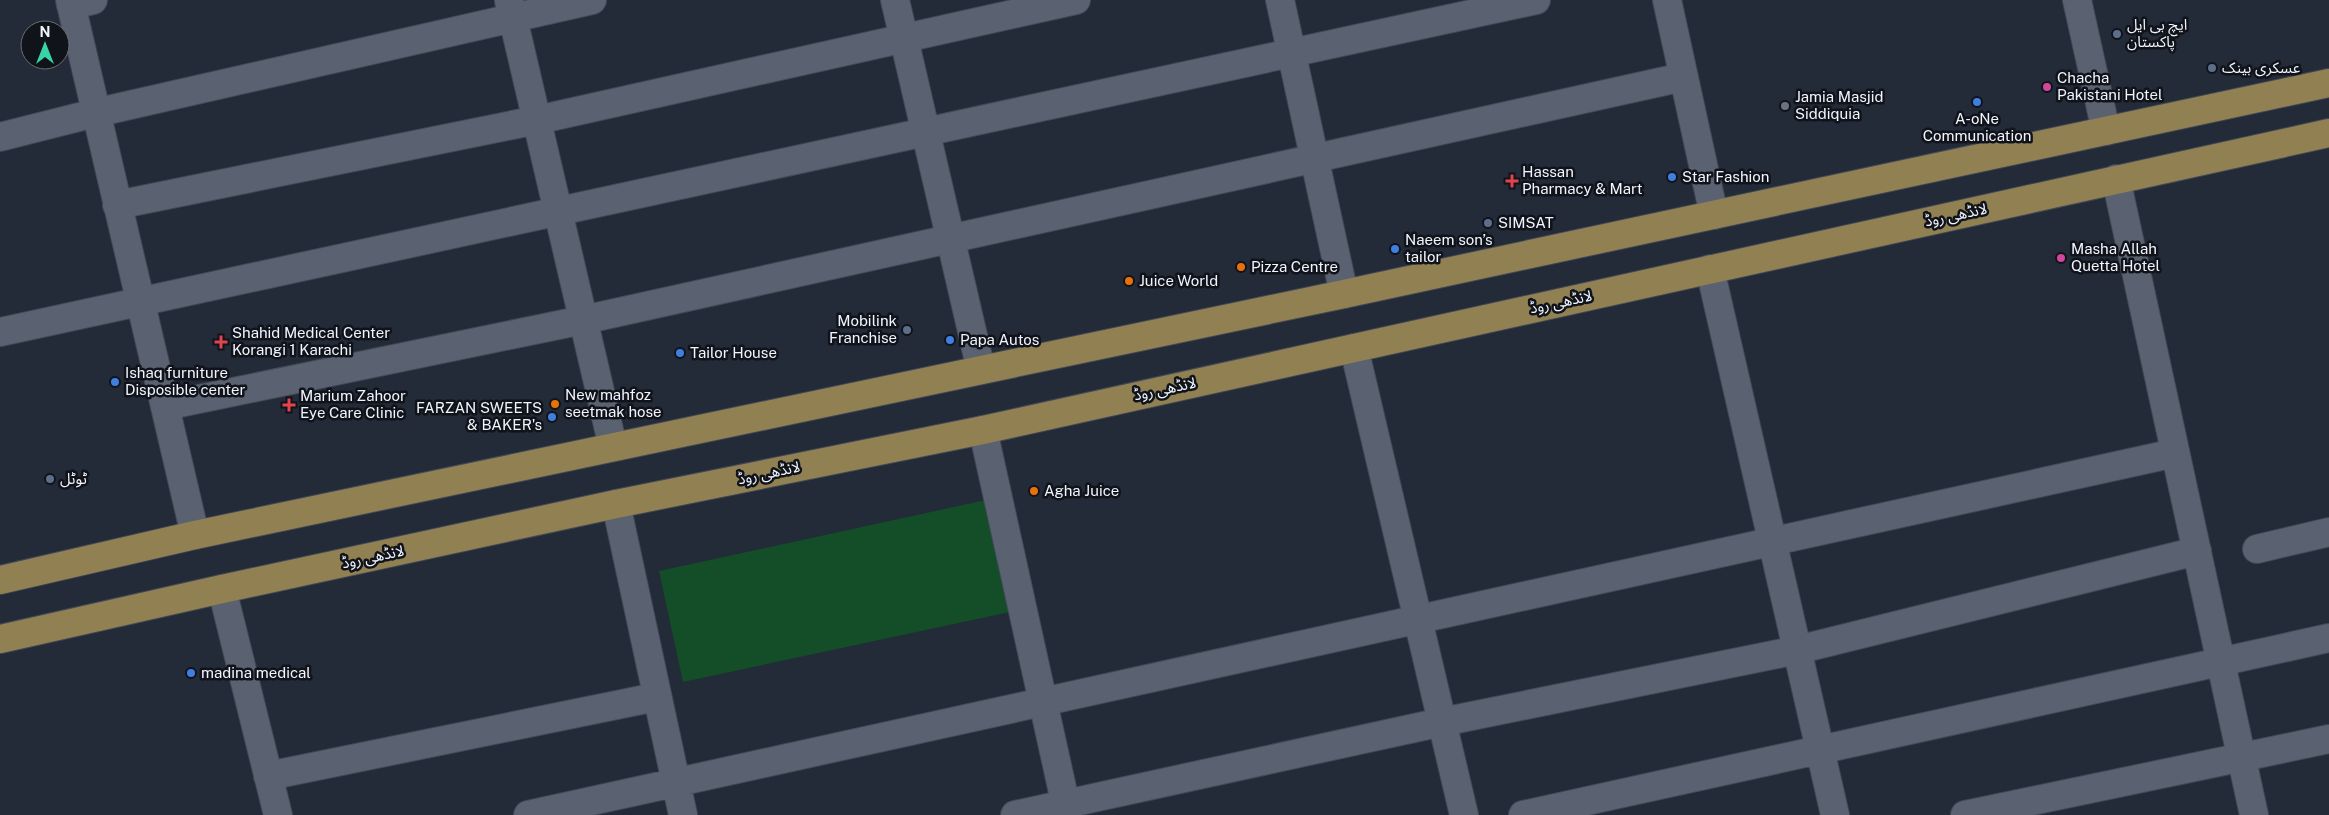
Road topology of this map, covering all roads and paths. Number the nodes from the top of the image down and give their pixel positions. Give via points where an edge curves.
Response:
1 (592, 0) edge
2 (895, 0) edge
3 (1076, 0) edge
4 (1280, 0) edge
5 (1536, 0) edge
6 (1667, 0) edge
7 (2077, 0) edge
8 (78, 2) edge
9 (511, 9) edge
10 (904, 39) junction
11 (1291, 54) junction
12 (1683, 77) junction
13 (2329, 83) edge
14 (96, 113) junction
15 (537, 120) junction
16 (2106, 131) junction
17 (926, 132) junction
18 (2329, 133) edge
19 (0, 137) edge
20 (1314, 159) junction
21 (2116, 179) junction
22 (117, 205) junction
23 (558, 212) junction
24 (1714, 215) junction
25 (950, 238) junction
26 (1710, 269) junction
27 (1344, 294) junction
28 (140, 302) junction
29 (583, 320) junction
30 (0, 332) edge
31 (1354, 348) junction
32 (981, 370) junction
33 (165, 406) junction
34 (983, 430) junction
35 (613, 448) junction
36 (2176, 453) junction
37 (616, 504) junction
38 (2329, 532) edge
39 (195, 535) junction
40 (1772, 540) junction
41 (2257, 549) dead end
42 (2197, 551) junction
43 (0, 580) edge
44 (222, 589) junction
45 (1418, 618) junction
46 (2329, 638) edge
47 (0, 639) edge
48 (1797, 650) junction
49 (2221, 662) junction
50 (656, 697) junction
51 (1043, 701) junction
52 (1442, 722) junction
53 (2329, 739) edge
54 (1820, 750) junction
55 (2242, 757) junction
56 (268, 776) junction
57 (676, 783) junction
58 (1067, 809) edge
59 (278, 815) edge
60 (528, 815) edge
61 (683, 815) edge
62 (1015, 815) edge
63 (1464, 815) edge
64 (1523, 815) edge
65 (1835, 815) edge
66 (1965, 815) edge
67 (2254, 815) edge

1 - 9 street
2 - 10 street
3 - 10 street
4 - 11 street
5 - 11 street
6 - 12 street
7 - 16 street
8 - 14 street
9 - 14 street
9 - 15 street
10 - 15 street
10 - 17 street
11 - 17 street
11 - 20 street
12 - 20 street
12 - 24 street
13 - 16 main road
14 - 19 street
14 - 22 street
15 - 22 street
15 - 23 street
16 - 24 main road
17 - 23 street
17 - 25 street
18 - 21 main road, لانڈھی روڈ
20 - 25 street
20 - 27 street
21 - 26 main road, لانڈھی روڈ
21 - 36 street
22 - 28 street
23 - 28 street
23 - 29 street
24 - 27 main road
25 - 29 street
25 - 32 street
26 - 31 main road, لانڈھی روڈ
26 - 40 street
27 - 32 main road
28 - 30 street
28 - 33 street
29 - 33 street
29 - 35 street
31 - 34 main road, لانڈھی روڈ
31 - 45 street
32 - 35 main road
33 - 39 street
34 - 37 main road, لانڈھی روڈ
34 - 51 street
35 - 39 main road
36 - 40 street
36 - 42 street
37 - 44 main road, لانڈھی روڈ
37 - 50 street
38 - 41 street
39 - 43 main road
40 - 45 street
40 - 48 street
42 - 48 street
42 - 49 street
44 - 47 main road, لانڈھی روڈ
44 - 56 street
45 - 51 street
45 - 52 street
46 - 49 street
48 - 52 street
48 - 54 street
49 - 54 street
49 - 55 street
50 - 56 street
50 - 57 street
51 - 57 street
51 - 58 street
52 - 58 street
52 - 63 street
53 - 55 street
54 - 64 street
54 - 65 street
55 - 66 street
55 - 67 street
56 - 59 street
57 - 60 street
57 - 61 street
58 - 62 street

